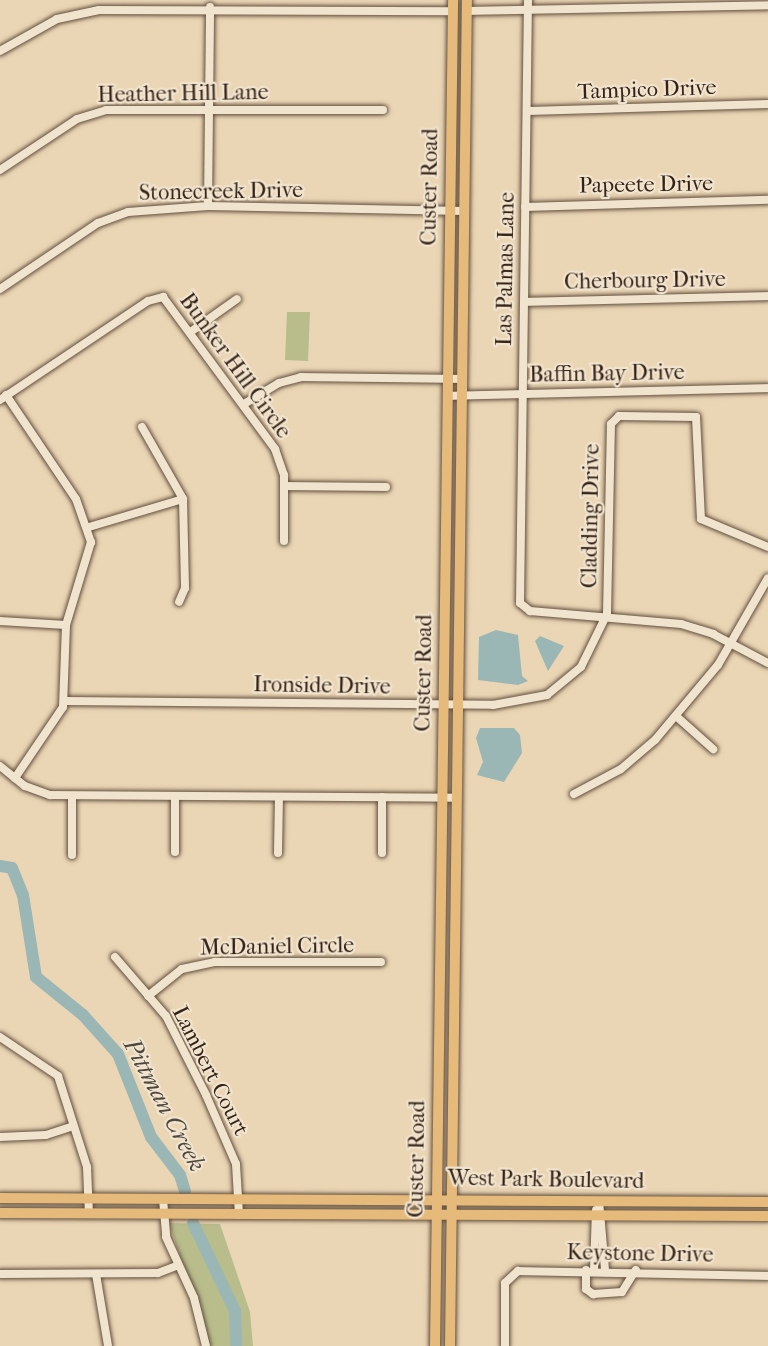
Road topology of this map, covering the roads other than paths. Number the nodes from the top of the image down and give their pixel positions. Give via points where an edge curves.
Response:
1 (528, 0) edge
2 (768, 5) edge
3 (453, 6) edge
4 (467, 6) edge
5 (210, 7) junction
6 (528, 11) junction
7 (0, 51) edge
8 (768, 104) edge
9 (209, 110) junction
10 (383, 110) dead end
11 (528, 111) junction
12 (0, 170) edge
13 (768, 200) edge
14 (208, 206) junction
15 (525, 207) junction
16 (449, 211) junction
17 (464, 211) junction
18 (0, 289) edge
19 (768, 296) edge
20 (237, 299) dead end
21 (524, 302) junction
22 (192, 331) junction
23 (447, 380) junction
24 (462, 380) junction
25 (768, 388) edge
26 (522, 394) junction
27 (447, 396) junction
28 (462, 396) junction
29 (3, 398) edge
30 (244, 404) junction
31 (142, 427) dead end
32 (284, 486) junction
33 (386, 487) dead end
34 (183, 499) junction
35 (89, 527) junction
36 (284, 541) dead end
37 (768, 547) edge
38 (768, 578) edge
39 (179, 602) dead end
40 (607, 614) junction
41 (0, 621) edge
42 (66, 625) junction
43 (731, 643) junction
44 (768, 663) edge
45 (64, 701) junction
46 (443, 705) junction
47 (459, 705) junction
48 (676, 716) junction
49 (713, 749) dead end
50 (0, 766) edge
51 (15, 778) junction
52 (574, 794) dead end
53 (72, 796) junction
54 (175, 796) junction
55 (279, 797) junction
56 (382, 797) junction
57 (442, 798) junction
58 (457, 798) junction
59 (175, 852) dead end
60 (278, 853) dead end
61 (382, 853) dead end
62 (72, 855) dead end
63 (115, 957) dead end
64 (381, 962) dead end
65 (148, 996) junction
66 (0, 1037) edge
67 (74, 1126) junction
68 (0, 1137) edge
69 (0, 1198) edge
70 (436, 1198) junction
71 (451, 1198) junction
72 (89, 1199) junction
73 (163, 1199) junction
74 (239, 1199) junction
75 (314, 1199) junction
76 (599, 1201) junction
77 (752, 1202) junction
78 (768, 1202) edge
79 (0, 1213) edge
80 (89, 1214) junction
81 (163, 1214) junction
82 (239, 1215) junction
83 (314, 1215) junction
84 (436, 1216) junction
85 (451, 1216) junction
86 (600, 1216) junction
87 (752, 1216) junction
88 (768, 1216) edge
89 (179, 1265) junction
90 (590, 1270) junction
91 (605, 1270) junction
92 (636, 1270) junction
93 (0, 1274) edge
94 (96, 1274) junction
95 (768, 1276) edge
96 (108, 1346) edge
97 (206, 1346) edge
98 (435, 1346) edge
99 (450, 1346) edge
100 (505, 1346) edge

1 - 6 street, Las Palmas Lane
2 - 6 street
3 - 4 main road
3 - 5 street
3 - 16 main road, Custer Road
4 - 6 street
4 - 17 main road, Custer Road
5 - 7 street via 78,13 37,28
5 - 9 street
6 - 11 street, Las Palmas Lane
8 - 11 street, Tampico Drive
9 - 10 street, Heather Hill Lane
9 - 12 street, Heather Hill Lane via 92,112
9 - 14 street
11 - 15 street, Las Palmas Lane
13 - 15 street, Papeete Drive
14 - 16 street, Stonecreek Drive
14 - 18 street, Stonecreek Drive via 149,208 110,217
15 - 21 street, Las Palmas Lane
16 - 17 street, Stonecreek Drive
16 - 23 main road, Custer Road
17 - 24 main road, Custer Road
19 - 21 street, Cherbourg Drive
20 - 22 street
21 - 26 street, Las Palmas Lane
22 - 29 street, Bunker Hill Circle via 171,302 163,297 148,301
22 - 30 street, Bunker Hill Circle
23 - 24 street
23 - 27 main road, Custer Road
23 - 30 street via 301,377 270,387
24 - 28 main road, Custer Road
25 - 26 street, Baffin Bay Drive
26 - 28 street, Baffin Bay Drive
26 - 40 street, Las Palmas Lane via 519,597 523,609
27 - 28 street, Baffin Bay Drive
27 - 46 main road, Custer Road
28 - 47 main road, Custer Road
29 - 35 street via 76,499
30 - 32 street, Bunker Hill Circle via 275,449
31 - 34 street
32 - 33 street
32 - 36 street, Bunker Hill Circle
34 - 35 street
34 - 39 street via 185,588
35 - 42 street via 88,566
37 - 40 street, Cladding Drive via 702,521 696,417 613,419
38 - 43 street
40 - 43 street via 681,624
40 - 47 street, Ironside Drive via 590,654 558,688 509,705
41 - 42 street
42 - 45 street
43 - 44 street
43 - 48 street
45 - 46 street, Ironside Drive
45 - 51 street via 51,731
46 - 47 street, Ironside Drive
46 - 57 main road, Custer Road
47 - 58 main road, Custer Road
48 - 49 street
48 - 52 street via 621,769
50 - 51 street
51 - 53 street via 37,792
53 - 54 street
53 - 62 street
54 - 55 street
54 - 59 street
55 - 56 street
55 - 60 street
56 - 57 street
56 - 61 street
57 - 58 street
57 - 70 main road, Custer Road
58 - 71 main road, Custer Road
63 - 65 street, Lambert Court
64 - 65 street, McDaniel Circle via 215,962 182,969
65 - 74 street, Lambert Court via 175,1034 229,1145
66 - 67 street via 58,1076
67 - 68 street via 46,1135
67 - 72 street via 87,1167
69 - 72 main road, West Park Boulevard
70 - 71 main road, West Park Boulevard
70 - 75 main road, West Park Boulevard
70 - 84 main road, Custer Road
71 - 76 main road, West Park Boulevard
71 - 85 main road, Custer Road
72 - 73 main road, West Park Boulevard
72 - 80 street
73 - 74 main road, West Park Boulevard
73 - 81 street
74 - 75 main road, West Park Boulevard
74 - 82 street, Lambert Court
75 - 83 main road
76 - 77 main road, West Park Boulevard
76 - 86 street
77 - 78 main road, West Park Boulevard
77 - 87 main road
79 - 80 main road, West Park Boulevard
80 - 81 main road, West Park Boulevard
81 - 82 main road, West Park Boulevard
81 - 89 street
82 - 83 main road, West Park Boulevard
83 - 84 main road, West Park Boulevard
84 - 85 main road, West Park Boulevard
84 - 98 main road, Custer Road
85 - 86 main road, West Park Boulevard
85 - 99 main road, Custer Road
86 - 87 main road, West Park Boulevard
86 - 90 street
86 - 91 street
87 - 88 main road, West Park Boulevard
89 - 94 street via 158,1273
89 - 97 street
90 - 91 street, Keystone Drive
90 - 92 street via 586,1288 593,1294 622,1292
90 - 100 street, Keystone Drive via 511,1274 505,1282
91 - 92 street, Keystone Drive
92 - 95 street, Keystone Drive
93 - 94 street
94 - 96 street

